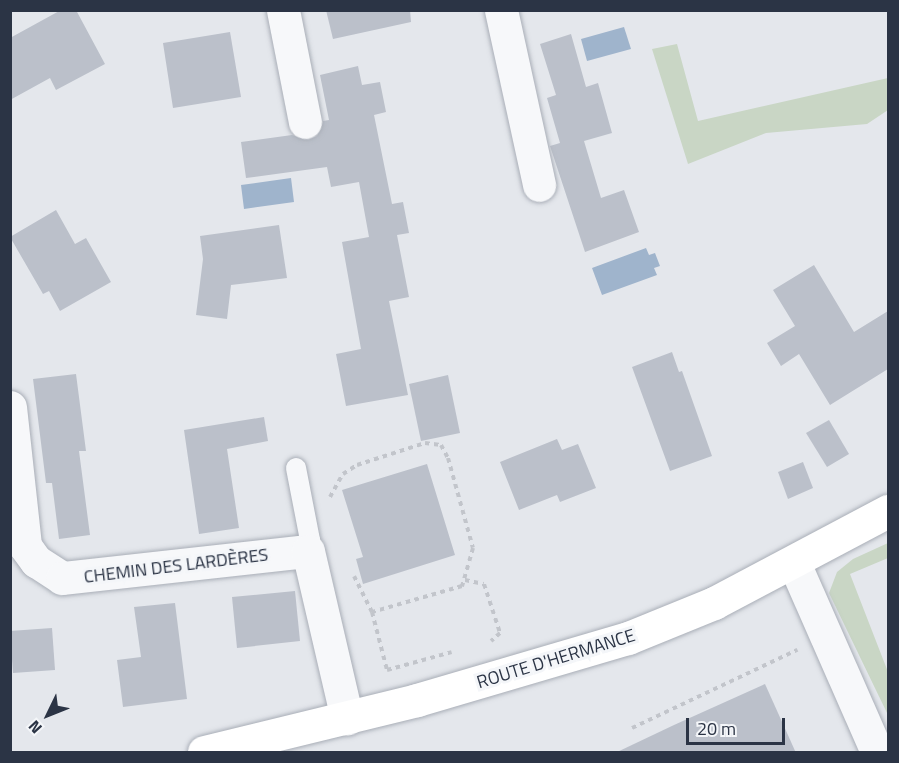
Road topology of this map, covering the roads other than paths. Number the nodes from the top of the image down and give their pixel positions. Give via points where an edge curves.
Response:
1 (283, 10) edge
2 (501, 10) edge
3 (305, 122) dead end
4 (539, 185) dead end
5 (10, 407) edge
6 (296, 468) dead end
7 (888, 511) edge
8 (308, 551) junction
9 (794, 563) junction
10 (347, 719) junction
11 (204, 753) edge
12 (878, 753) edge

1 - 3 street
2 - 4 street
5 - 8 street, CHEMIN DES LARDÈRES via 25,546 41,566 62,578
6 - 8 lane via 310,540
7 - 9 main road, ROUTE D'HERMANCE
8 - 10 street
9 - 10 main road, ROUTE D'HERMANCE via 714,603 628,638
9 - 12 street
10 - 11 main road, ROUTE D'HERMANCE

